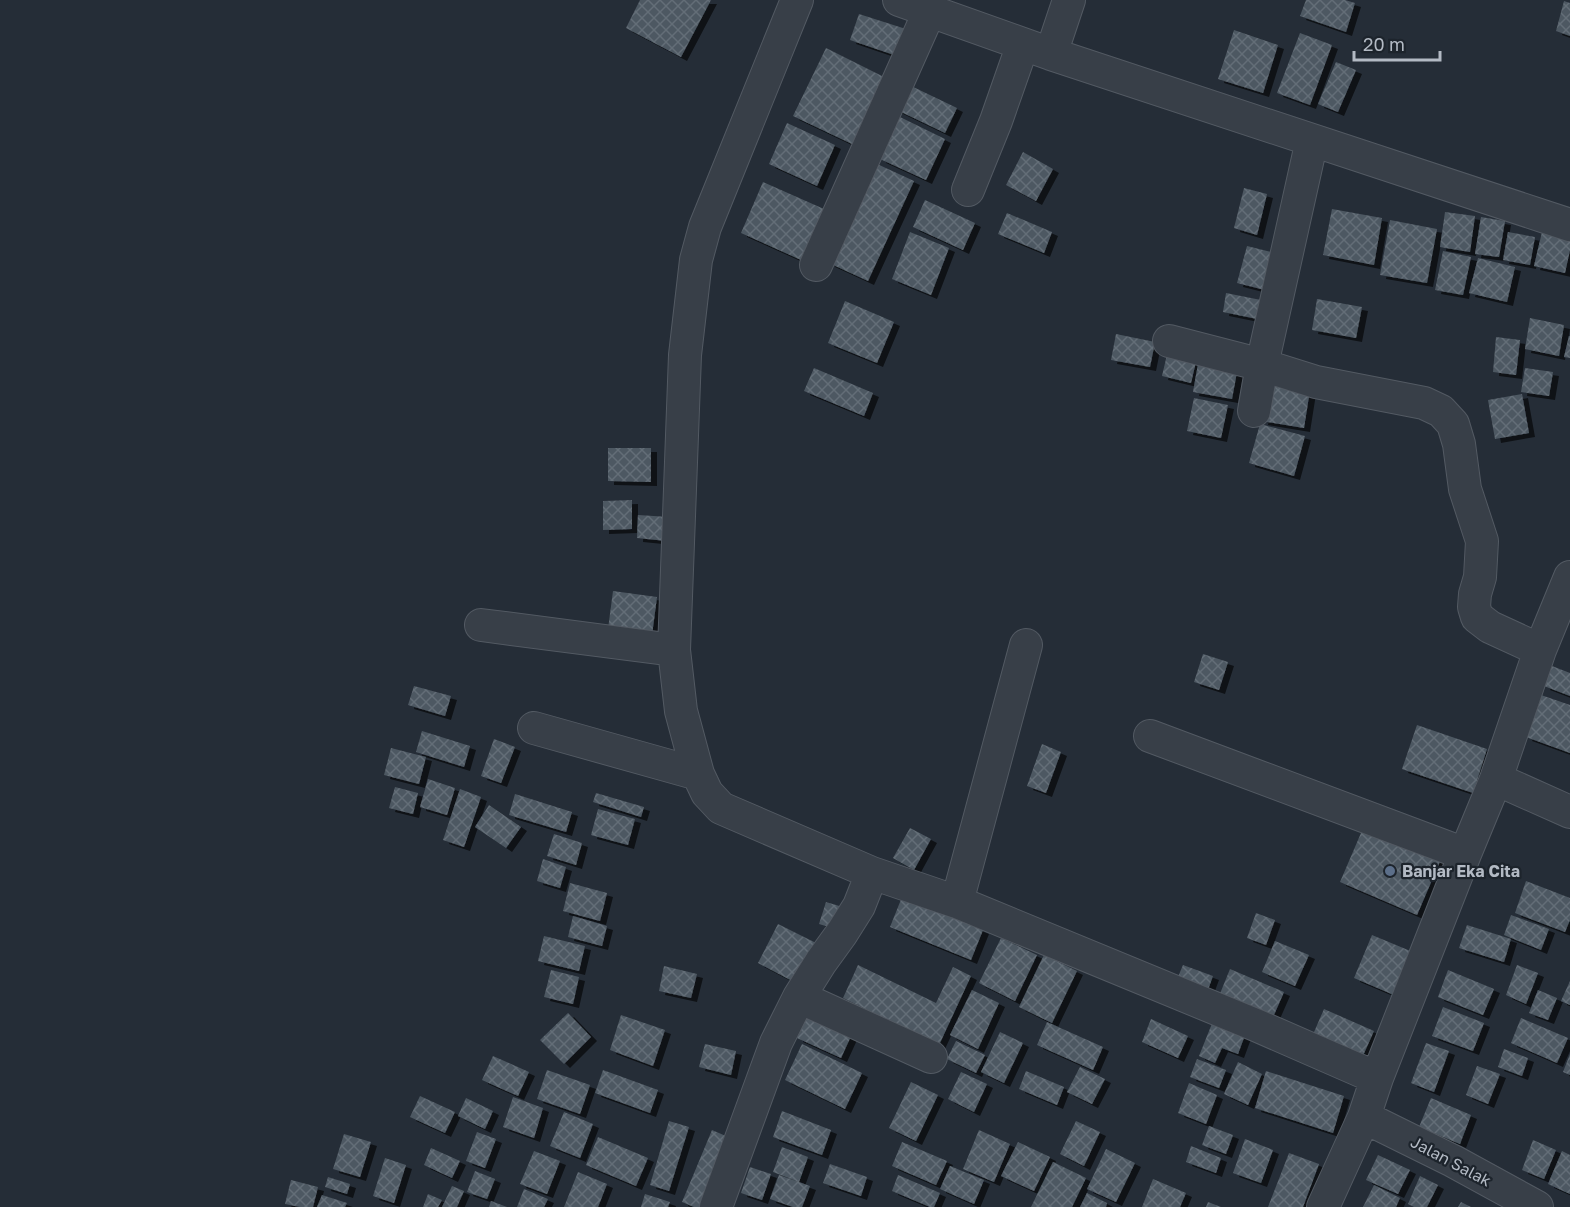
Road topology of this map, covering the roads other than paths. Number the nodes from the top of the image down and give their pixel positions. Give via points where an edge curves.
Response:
1 (797, 0) edge
2 (899, 0) edge
3 (1069, 0) edge
4 (930, 10) junction
5 (1037, 49) junction
6 (1312, 140) junction
7 (968, 190) dead end
8 (1570, 225) edge
9 (816, 265) dead end
10 (1169, 341) dead end
11 (1262, 365) junction
12 (1254, 411) dead end
13 (1570, 577) edge
14 (481, 625) dead end
15 (1026, 645) dead end
16 (674, 650) junction
17 (1540, 650) junction
18 (534, 728) dead end
19 (1150, 736) dead end
20 (698, 774) junction
21 (1496, 779) junction
22 (1570, 812) edge
23 (1465, 854) junction
24 (872, 873) junction
25 (957, 902) junction
26 (798, 997) junction
27 (931, 1057) dead end
28 (1377, 1078) junction
29 (1364, 1117) junction
30 (716, 1207) edge
31 (1323, 1207) edge
32 (1537, 1207) edge

1 - 16 street via 705,227 696,260 685,355
2 - 4 street
3 - 5 street
4 - 5 street
4 - 9 street
5 - 6 street
5 - 7 street via 996,121
6 - 8 street
6 - 11 street
10 - 11 street
11 - 12 street
11 - 17 street via 1316,382 1424,403 1441,411 1453,424 1460,444 1465,489 1482,541 1474,607 1477,617
13 - 17 street
14 - 16 street
15 - 25 street
16 - 20 street via 681,711
17 - 21 street
18 - 20 street
19 - 23 street
20 - 24 street via 706,793 721,808
21 - 22 street
21 - 23 street
23 - 28 street
24 - 25 street
24 - 26 street via 859,906
25 - 28 street
26 - 27 street
26 - 30 street via 776,1043
28 - 29 street
29 - 31 street
29 - 32 street, Jalan Salak

